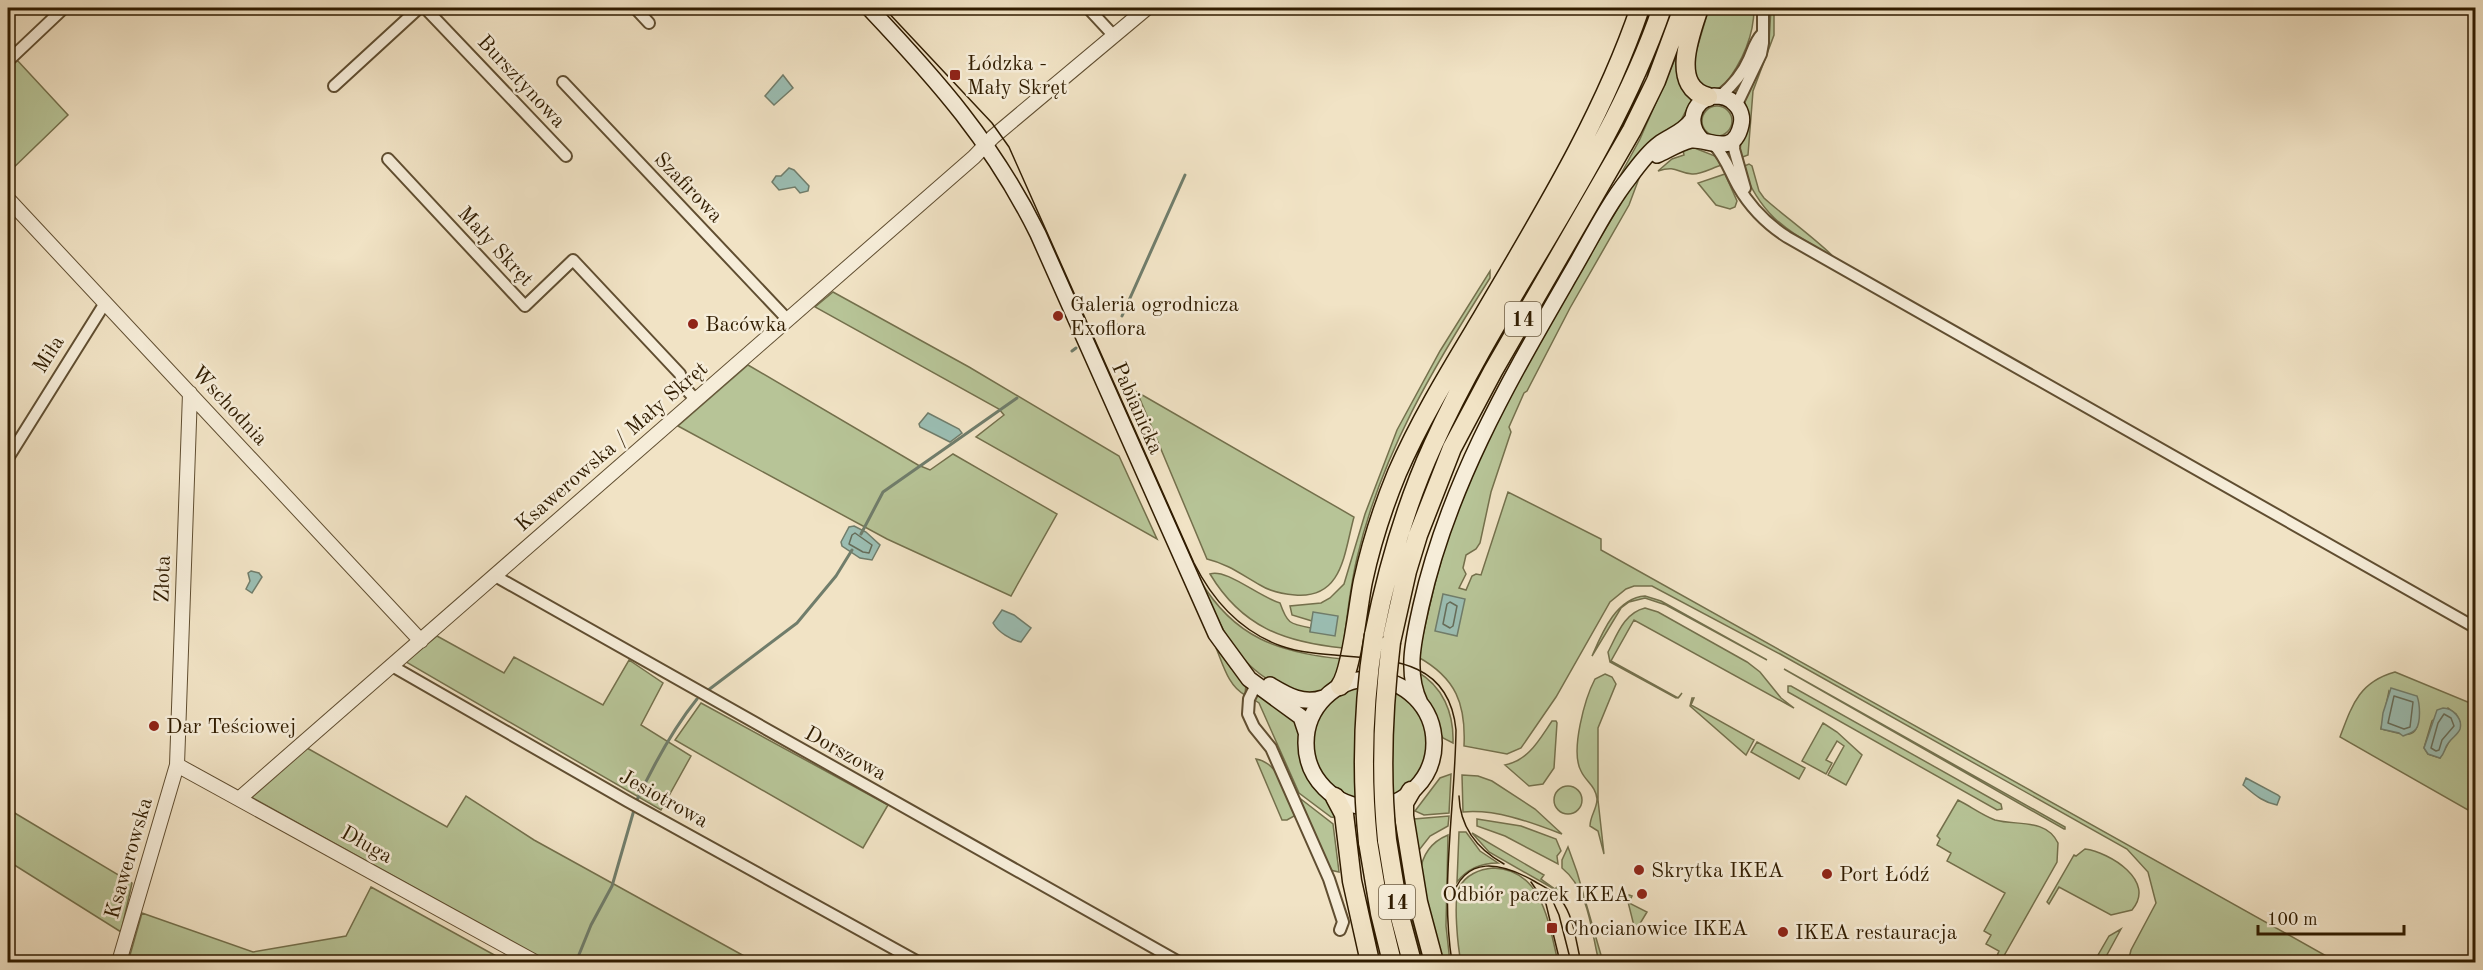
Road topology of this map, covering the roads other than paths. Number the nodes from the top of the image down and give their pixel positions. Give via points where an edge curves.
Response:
1 (64, 8) edge
2 (419, 8) edge
3 (425, 8) edge
4 (635, 8) edge
5 (869, 8) edge
6 (1088, 8) edge
7 (1147, 8) edge
8 (1640, 8) edge
9 (1662, 8) edge
10 (1683, 8) edge
11 (1699, 8) edge
12 (1763, 8) edge
13 (650, 23) dead end
14 (1762, 34) junction
15 (1114, 36) junction
16 (8, 61) edge
17 (563, 82) dead end
18 (334, 86) dead end
19 (1714, 96) junction
20 (1739, 109) junction
21 (1692, 120) junction
22 (1735, 137) junction
23 (1708, 143) junction
24 (986, 144) junction
25 (566, 156) dead end
26 (388, 159) dead end
27 (1644, 161) junction
28 (8, 199) edge
29 (1757, 212) junction
30 (105, 303) junction
31 (788, 320) junction
32 (189, 393) junction
33 (696, 400) junction
34 (8, 458) edge
35 (495, 576) junction
36 (2475, 628) edge
37 (421, 640) junction
38 (1412, 653) junction
39 (1233, 658) junction
40 (392, 666) junction
41 (1379, 680) junction
42 (1256, 685) junction
43 (1340, 686) junction
44 (1323, 698) junction
45 (1420, 703) junction
46 (1306, 732) junction
47 (177, 765) junction
48 (1411, 791) junction
49 (1335, 797) junction
50 (240, 798) junction
51 (1340, 930) dead end
52 (120, 963) edge
53 (535, 963) edge
54 (918, 963) edge
55 (1179, 963) edge
56 (1370, 963) edge
57 (1392, 963) edge
58 (1412, 963) edge
59 (1434, 963) edge

1 - 16 street
2 - 18 street
3 - 25 street, Bursztynowa
4 - 13 street
5 - 24 main road, Pabianicka via 945,90
6 - 15 street
7 - 15 street, Ksawerowska / Mały Skręt
8 - 43 main road via 1606,94 1565,176 1441,386 1404,457 1366,568 1348,670
9 - 57 main road, 14, bridge via 1617,116 1433,444 1394,548 1374,635 1364,728 1368,842
10 - 58 main road, 14, bridge via 1656,81 1632,130 1452,448 1407,571 1391,642 1382,754 1386,840
11 - 19 main road via 1689,38 1686,68 1692,87 1702,96
12 - 14 street
14 - 19 street via 1732,84
14 - 20 street via 1761,54 1740,97
15 - 24 street, Ksawerowska / Mały Skręt
17 - 31 street, Szafirowa
19 - 20 main road via 1731,100
19 - 21 main road via 1695,109
20 - 22 main road via 1742,120
21 - 23 main road via 1695,132
21 - 27 main road
22 - 23 main road via 1725,144
22 - 29 street via 1743,184
23 - 27 main road via 1689,141
23 - 29 street via 1722,154 1739,189
24 - 31 street, Ksawerowska / Mały Skręt
24 - 39 main road, Pabianicka via 1038,234 1210,622
26 - 33 street, Mały Skręt via 525,306 573,260 680,374 684,387
27 - 38 main road via 1619,192 1481,436 1434,556
28 - 30 street, Wschodnia
29 - 36 street via 1787,237
30 - 32 street, Wschodnia
30 - 34 street, Miła
31 - 33 street, Ksawerowska / Mały Skręt
32 - 37 street, Wschodnia
32 - 47 street, Złota
33 - 35 street, Ksawerowska / Mały Skręt
35 - 37 street, Ksawerowska / Mały Skręt
35 - 55 street, Dorszowa
37 - 40 street, Ksawerowska / Mały Skręt
38 - 41 main road via 1402,669
38 - 45 main road via 1413,680
39 - 42 main road, Pabianicka
39 - 44 main road, Pabianicka via 1288,694 1308,701
40 - 50 street, Ksawerowska / Mały Skręt
40 - 54 street, Jesiotrowa
41 - 43 main road
41 - 45 main road via 1397,685
42 - 46 main road, Pabianicka via 1301,717
42 - 51 street via 1249,699 1248,714 1271,748 1329,879 1343,922
43 - 44 main road
44 - 46 main road
45 - 48 main road via 1431,726 1432,755 1422,779
46 - 49 main road via 1311,767
47 - 50 street, Długa
47 - 52 street, Ksawerowska
48 - 49 main road via 1375,805 1354,804
48 - 59 main road via 1404,803 1404,816 1418,902
49 - 56 main road via 1344,814 1352,881
50 - 53 street, Długa

